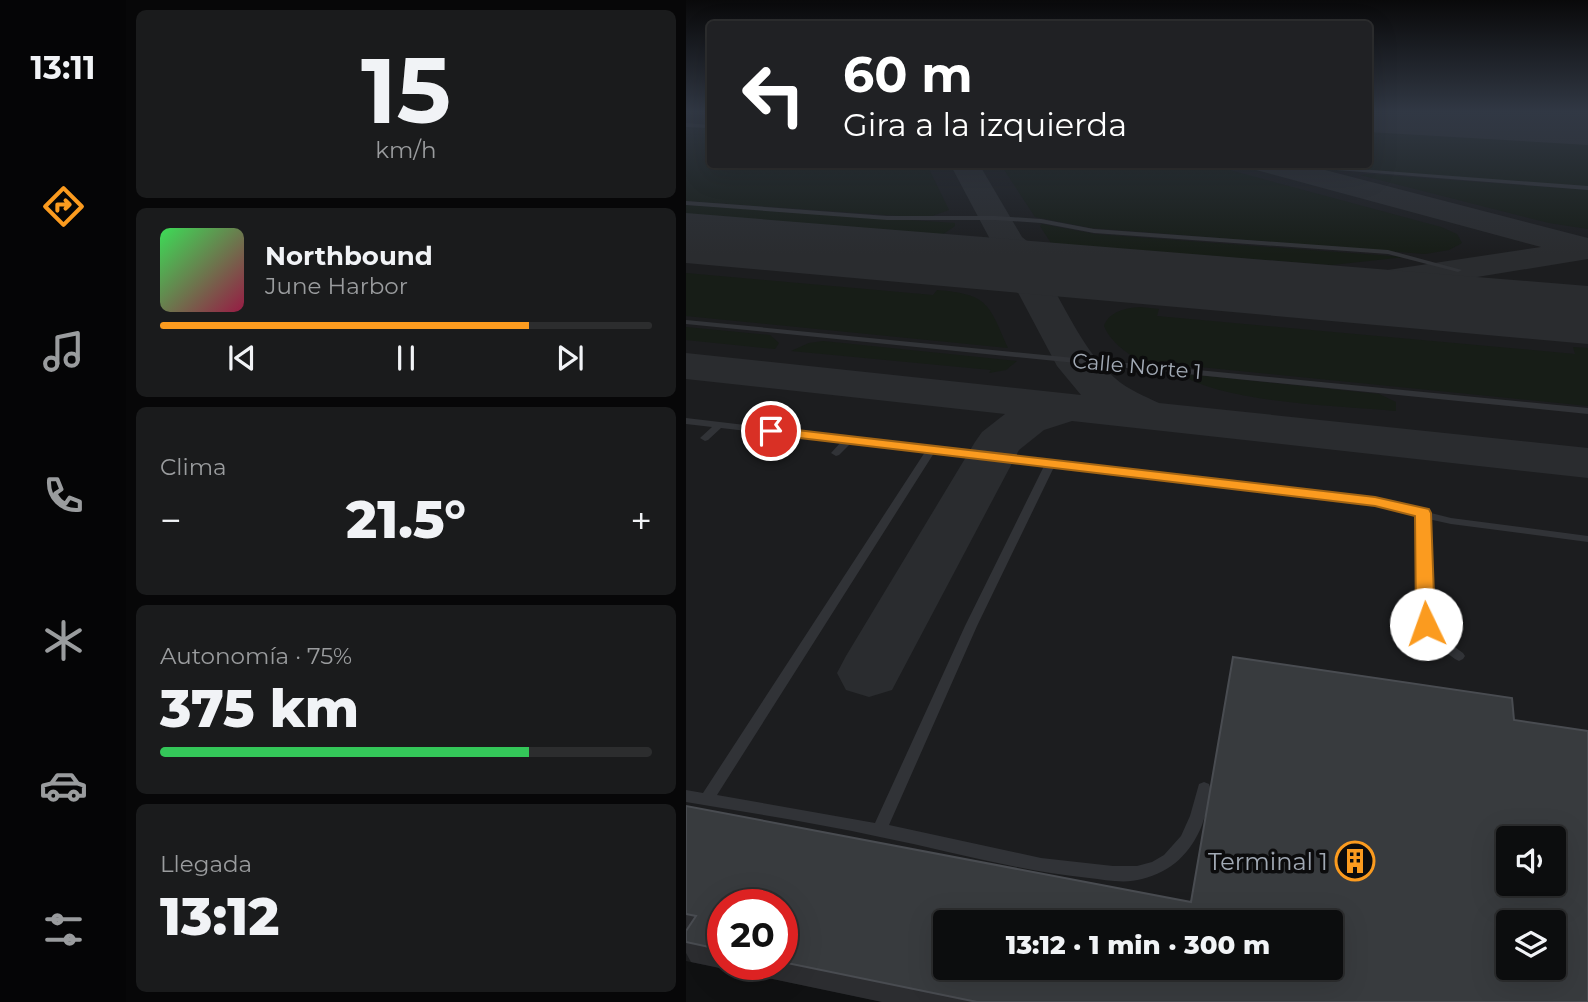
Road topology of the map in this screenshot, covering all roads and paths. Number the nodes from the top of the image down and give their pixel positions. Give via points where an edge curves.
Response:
1 (1316, 168) edge
2 (1588, 188) edge
3 (686, 203) edge
4 (1458, 270) dead end
5 (686, 322) edge
6 (1588, 411) edge
7 (686, 421) edge
8 (719, 425) junction
9 (705, 438) dead end
10 (848, 441) junction
11 (932, 449) junction
12 (836, 453) dead end
13 (1051, 463) junction
14 (1423, 513) junction
15 (1588, 539) edge
16 (1459, 656) dead end
17 (1204, 788) dead end
18 (686, 796) edge
19 (706, 800) junction
20 (878, 830) junction

1 - 2 lane
3 - 4 lane via 887,218 1041,221 1094,230 1388,252
5 - 6 lane, Calle Norte 1
7 - 8 lane
8 - 9 lane
8 - 10 lane
10 - 11 lane
10 - 12 lane
11 - 13 lane
11 - 19 lane
13 - 14 lane via 1375,502
13 - 20 lane
14 - 15 lane via 1451,521
14 - 16 lane via 1426,624 1433,637
17 - 20 lane via 1191,837 1174,857 1142,872 1068,870
18 - 19 lane
19 - 20 lane

